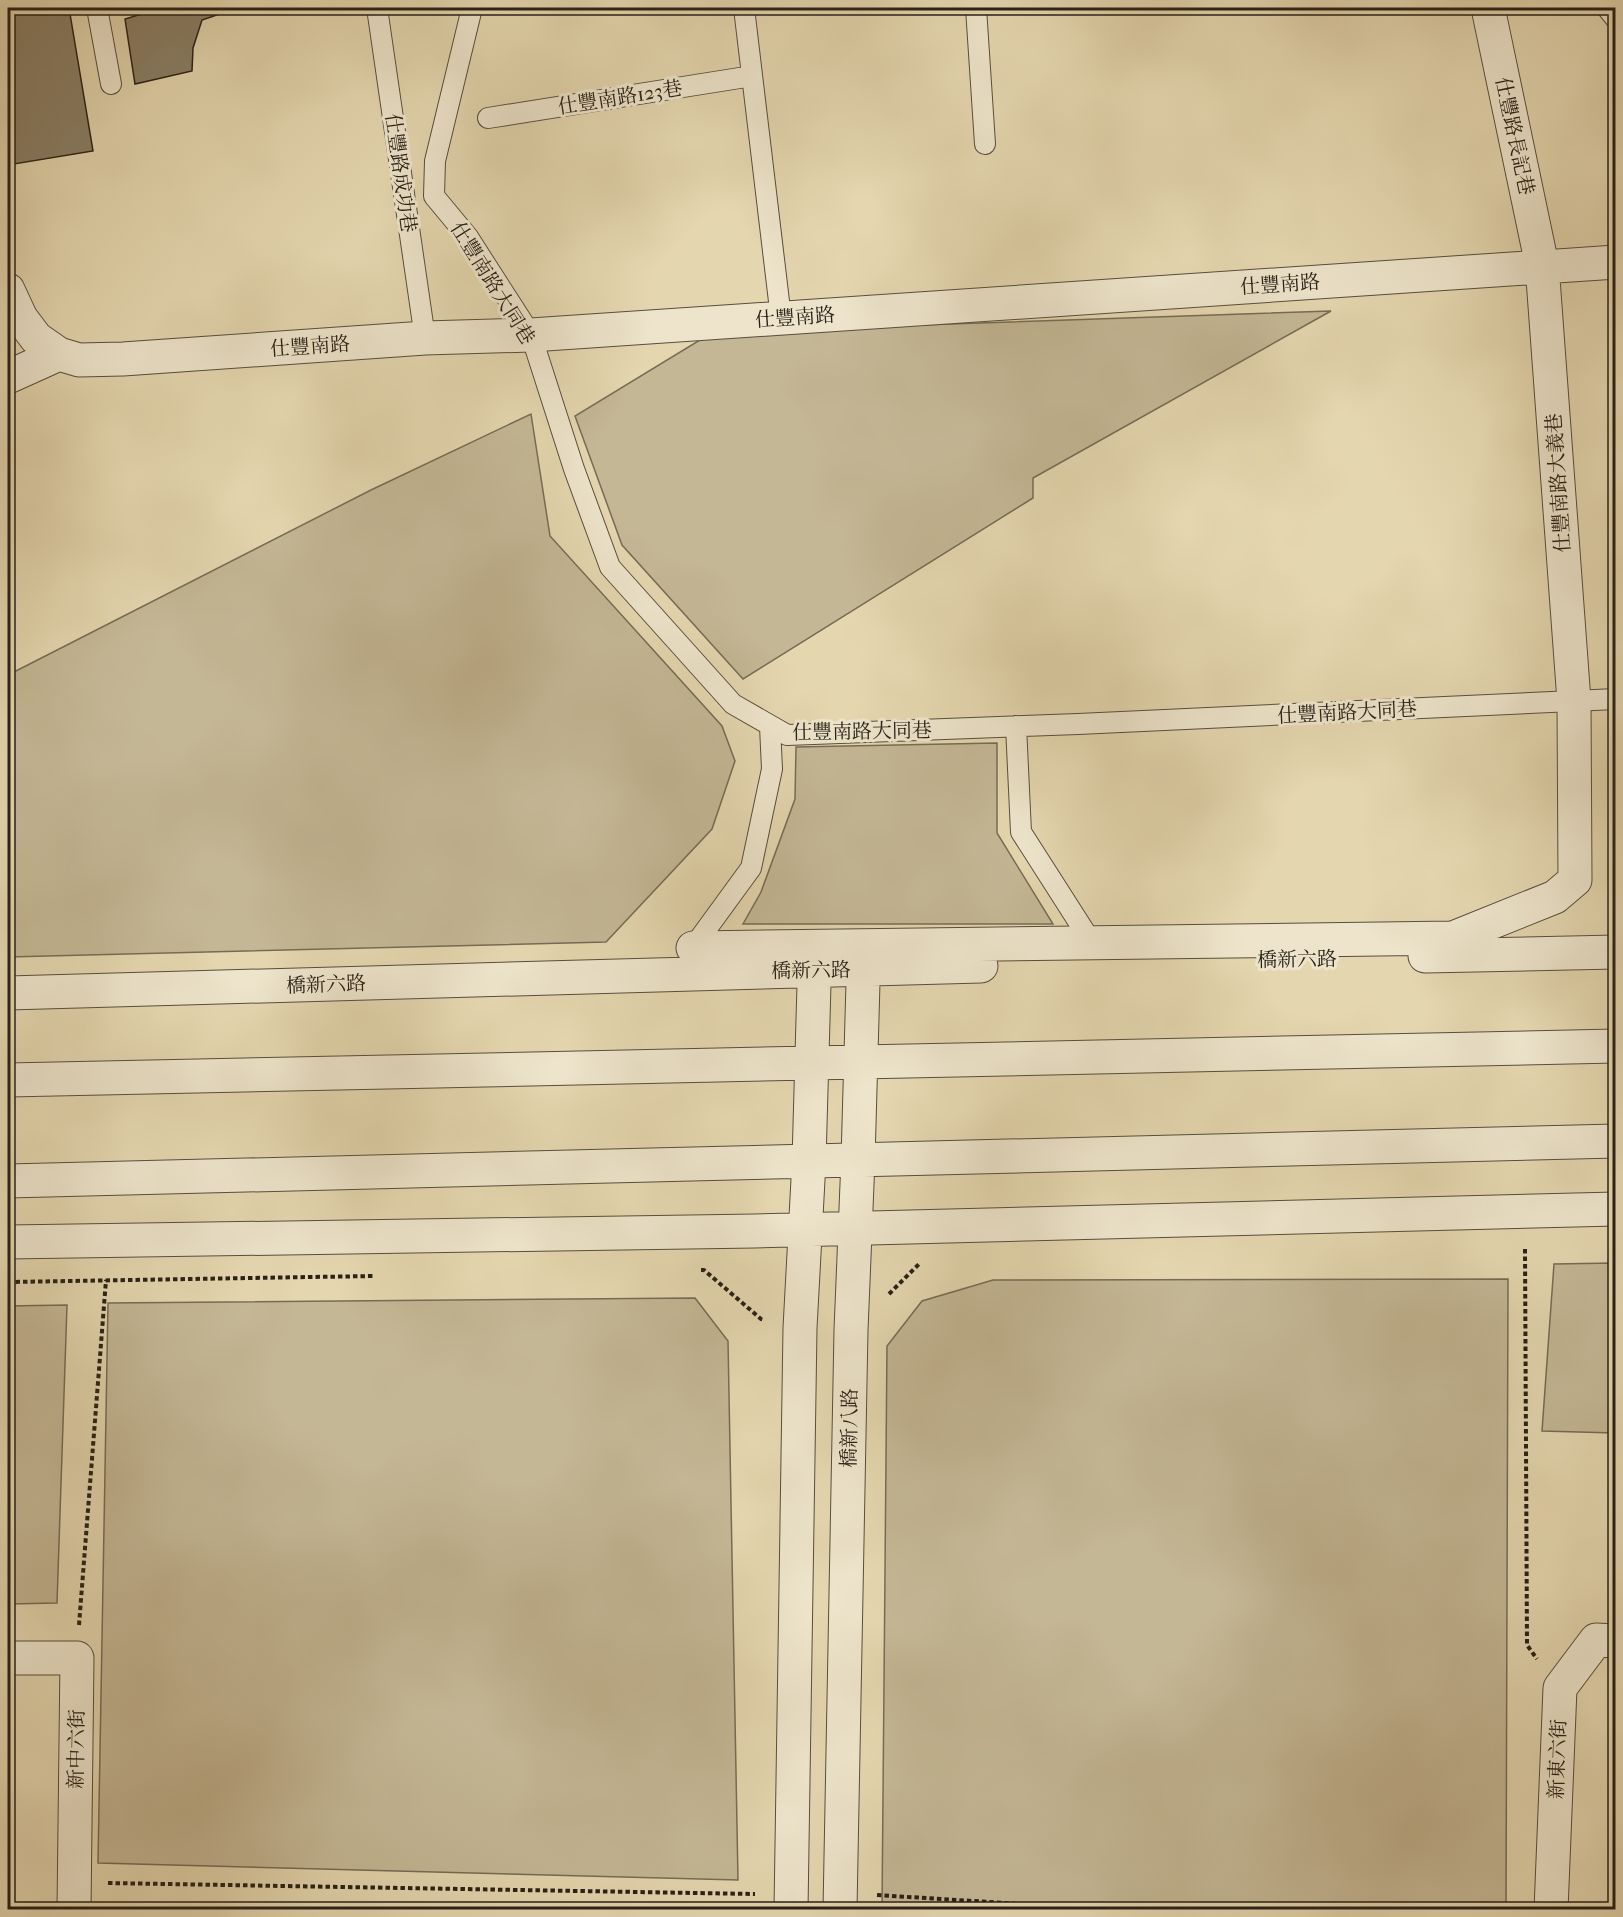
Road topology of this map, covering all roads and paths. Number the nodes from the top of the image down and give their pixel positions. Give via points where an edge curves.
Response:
1 (97, 8) edge
2 (377, 8) edge
3 (472, 8) edge
4 (744, 8) edge
5 (976, 8) edge
6 (1488, 8) edge
7 (1607, 8) edge
8 (1616, 19) edge
9 (752, 76) junction
10 (111, 84) dead end
11 (488, 118) dead end
12 (985, 144) dead end
13 (1616, 262) edge
14 (1542, 266) junction
15 (8, 290) edge
16 (781, 318) junction
17 (531, 335) junction
18 (425, 338) junction
19 (59, 354) junction
20 (8, 378) edge
21 (1616, 699) edge
22 (1574, 701) junction
23 (770, 726) junction
24 (1016, 726) junction
25 (1092, 943) junction
26 (693, 948) junction
27 (1616, 952) edge
28 (814, 958) junction
29 (864, 958) junction
30 (673, 974) junction
31 (8, 993) edge
32 (1616, 1046) edge
33 (860, 1062) junction
34 (811, 1063) junction
35 (8, 1080) edge
36 (1616, 1141) edge
37 (858, 1160) junction
38 (809, 1161) junction
39 (8, 1181) edge
40 (1616, 1209) edge
41 (855, 1228) junction
42 (806, 1229) junction
43 (8, 1242) edge
44 (1525, 1249) dead end
45 (692, 1270) dead end
46 (381, 1275) dead end
47 (106, 1280) junction
48 (8, 1282) edge
49 (761, 1319) dead end
50 (1616, 1641) edge
51 (8, 1658) edge
52 (77, 1658) junction
53 (1560, 1688) junction
54 (74, 1896) edge
55 (840, 1901) edge
56 (791, 1902) edge
57 (1117, 1910) edge
58 (1551, 1910) edge

1 - 10 lane
2 - 18 lane, 仕豐路成功巷
3 - 17 lane, 仕豐南路大同巷 via 435,161 434,196 468,237
4 - 9 lane
5 - 12 lane
6 - 14 street, 仕豐路長記巷
7 - 8 lane
9 - 11 lane, 仕豐南路123巷
9 - 16 lane
13 - 14 street, 仕豐南路
14 - 16 street, 仕豐南路
14 - 22 street, 仕豐南路大義巷
15 - 19 street, 仕豐南路 via 36,338
16 - 17 street, 仕豐南路
17 - 18 street, 仕豐南路
17 - 23 lane, 仕豐南路大同巷 via 610,567 733,704
18 - 19 street, 仕豐南路 via 123,359 79,360
19 - 20 street
21 - 22 lane, 仕豐南路大同巷
22 - 24 lane, 仕豐南路大同巷
22 - 25 street via 1575,880 1555,897 1453,938
23 - 24 lane, 仕豐南路大同巷 via 787,735
23 - 26 lane via 772,768 751,868
24 - 25 lane via 1021,832
25 - 29 street via 891,944
26 - 28 street
26 - 30 lane
27 - 29 street, 橋新六路
28 - 29 street, 橋新六路
28 - 30 street, 橋新六路
28 - 34 street
29 - 33 street, 橋新八路
30 - 31 street, 橋新六路
32 - 33 street
33 - 34 street
33 - 37 street, 橋新八路
34 - 35 street
34 - 38 street
36 - 37 street
37 - 38 street
37 - 41 street, 橋新八路
38 - 39 street
38 - 42 street
40 - 41 street
41 - 42 street
41 - 55 street, 橋新八路
42 - 43 street
42 - 56 street via 800,1328
44 - 53 path via 1527,1645
45 - 49 path via 704,1270
46 - 47 path
47 - 48 path
47 - 52 path
50 - 53 street via 1596,1640
51 - 52 street
52 - 54 street, 新中六街
53 - 58 street, 新東六街
54 - 56 path
55 - 57 path

